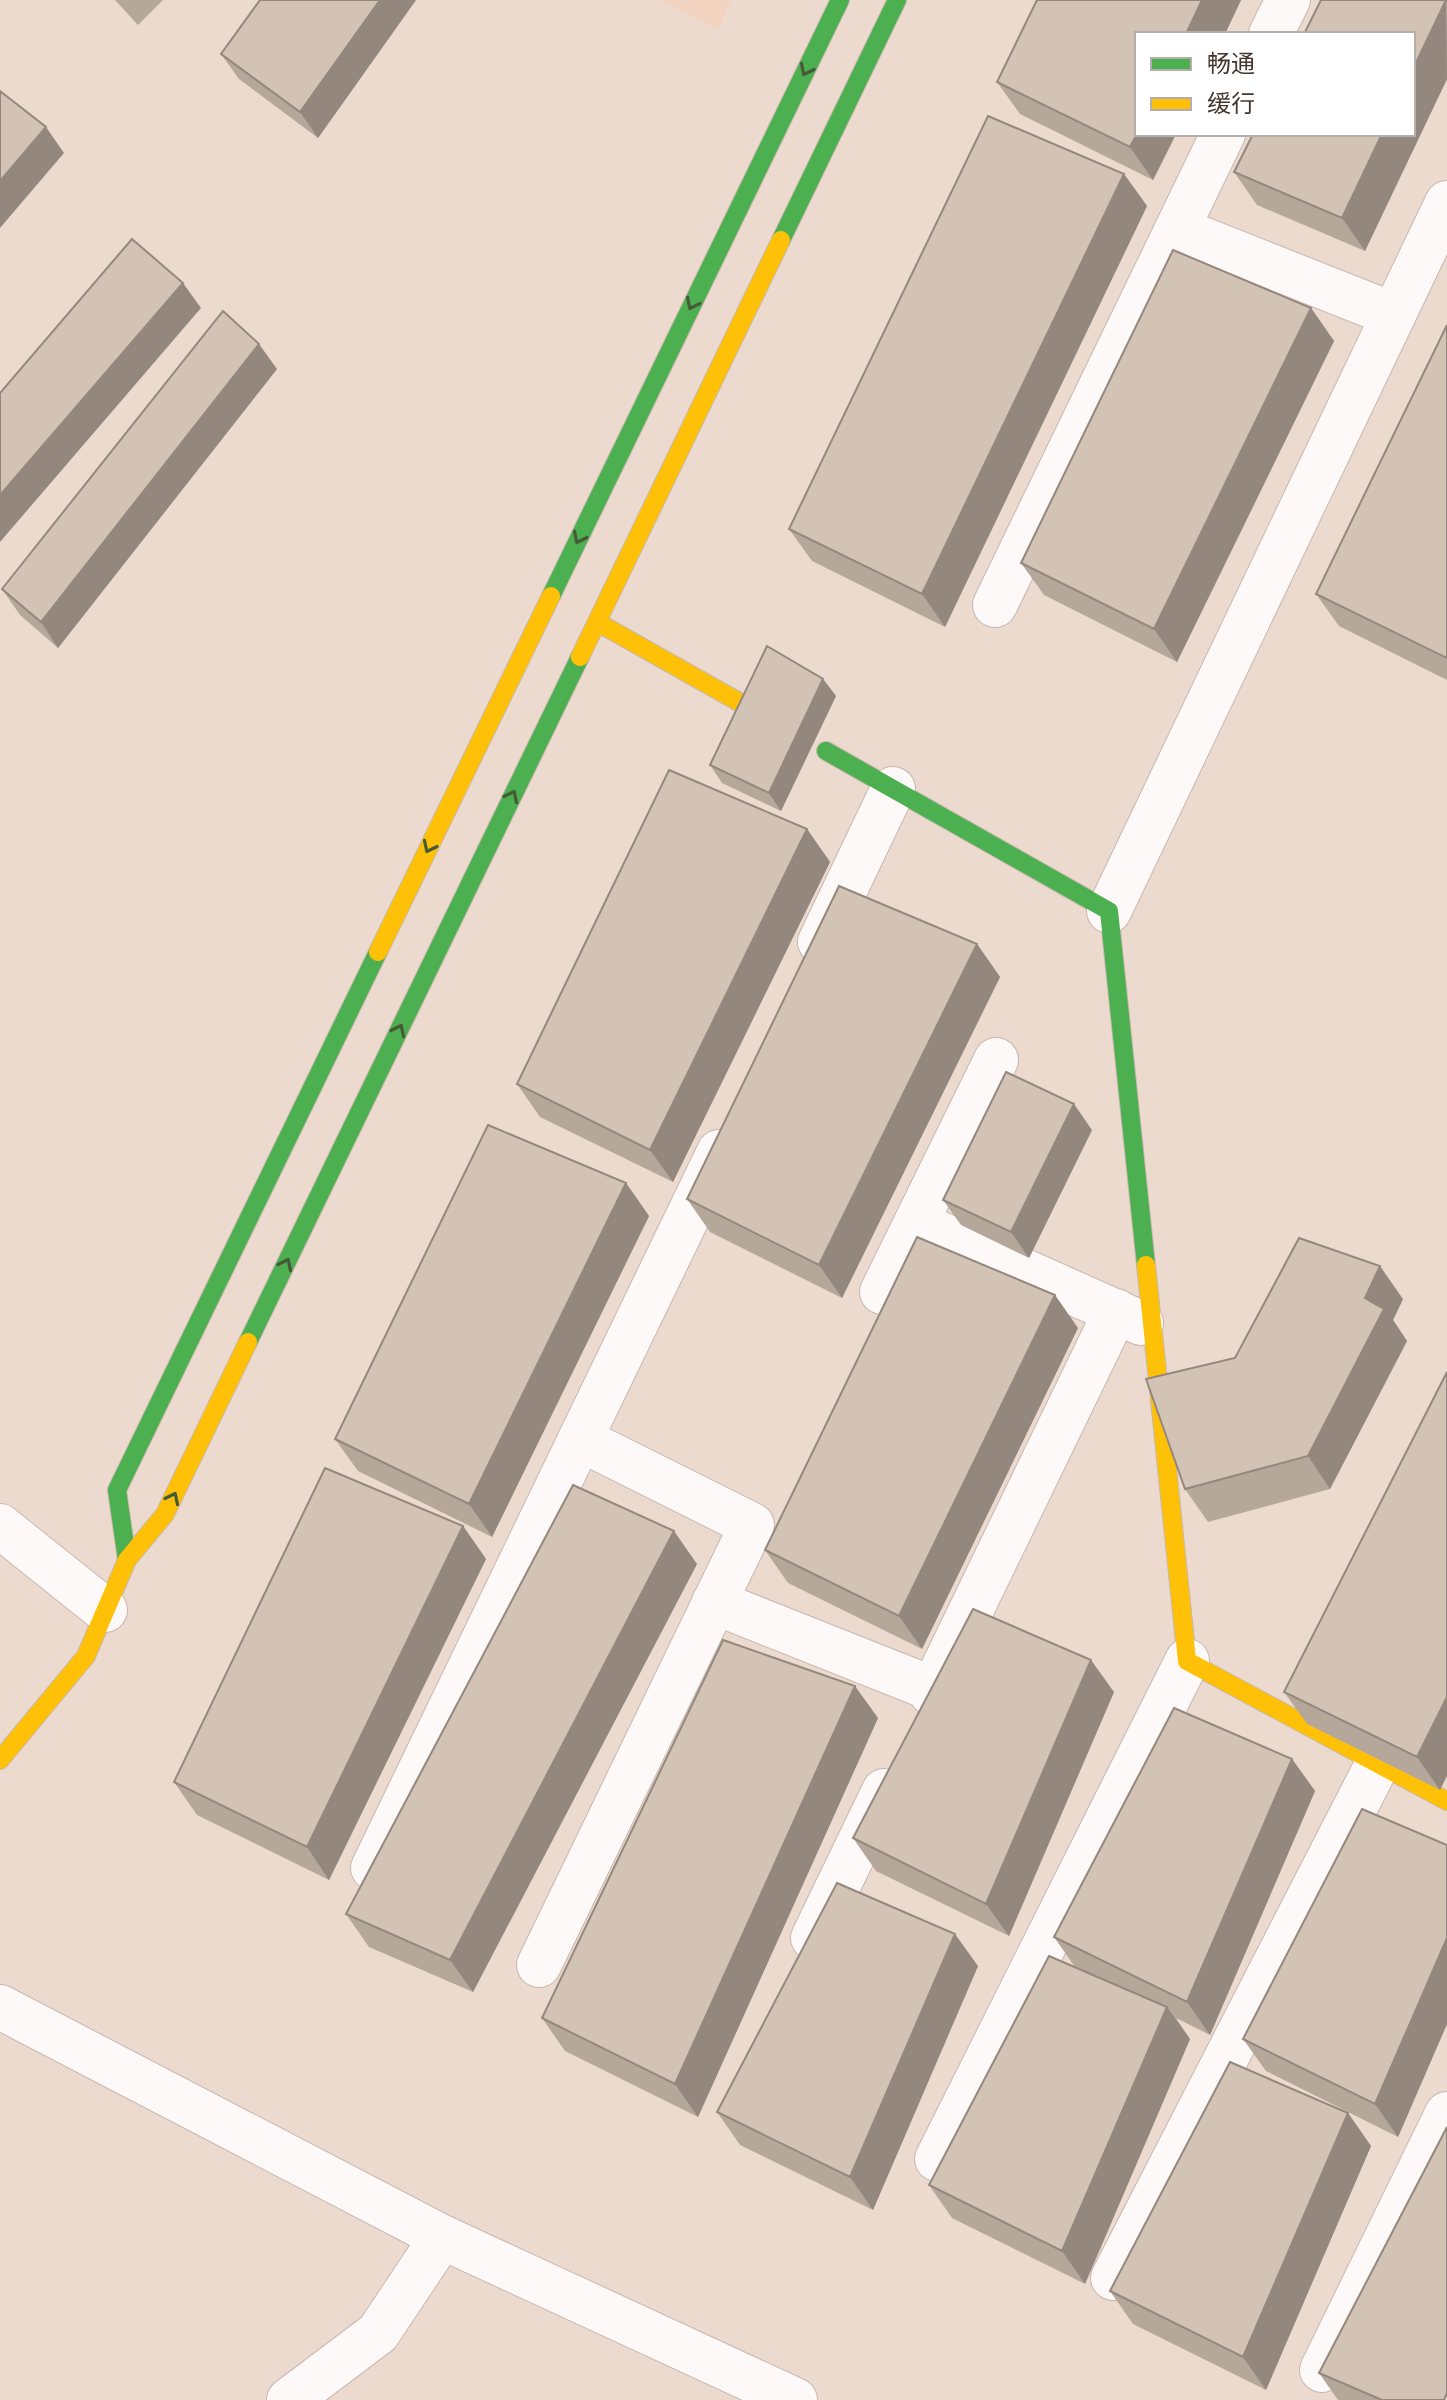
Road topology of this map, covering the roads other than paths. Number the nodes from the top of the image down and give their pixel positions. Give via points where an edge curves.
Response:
1 (840, 0) edge
2 (897, 0) edge
3 (1288, 0) edge
4 (1272, 32) edge
5 (1222, 136) edge
6 (1447, 203) edge
7 (1177, 229) junction
8 (1394, 315) junction
9 (995, 605) dead end
10 (597, 622) junction
11 (746, 706) edge
12 (826, 751) dead end
13 (893, 789) junction
14 (1109, 911) junction
15 (805, 973) edge
16 (996, 1060) dead end
17 (737, 1114) edge
18 (916, 1223) junction
19 (882, 1292) dead end
20 (1134, 1319) junction
21 (580, 1439) junction
22 (0, 1526) edge
23 (127, 1560) junction
24 (714, 1602) junction
25 (105, 1610) junction
26 (1187, 1661) junction
27 (933, 1689) junction
28 (0, 1760) edge
29 (1378, 1763) junction
30 (1447, 1801) edge
31 (372, 1870) edge
32 (539, 1965) dead end
33 (794, 1977) edge
34 (0, 2007) edge
35 (1447, 2114) edge
36 (937, 2159) dead end
37 (442, 2237) junction
38 (1113, 2278) edge
39 (1322, 2370) edge
40 (289, 2400) edge
41 (795, 2400) edge

1 -> 23 street via 117,1490
2 - 10 street
3 - 4 street
5 - 7 street
6 - 8 street
7 - 8 street
7 - 9 street
8 - 14 street
10 - 11 street
23 -> 10 street via 165,1514
12 - 13 street
13 - 14 street
13 - 15 street
14 - 20 street
16 - 18 street
17 - 21 street
18 - 19 street
18 - 20 street
20 - 26 street
20 - 27 street
21 - 24 street via 752,1525
21 - 31 street
22 - 25 street
23 - 25 street
24 - 27 street
24 - 32 street
25 - 28 street via 86,1656
26 - 29 street
26 - 36 street
27 - 33 street
29 - 30 street
29 - 38 street
34 - 37 street
35 - 39 street
37 - 40 street via 378,2333
37 - 41 street

